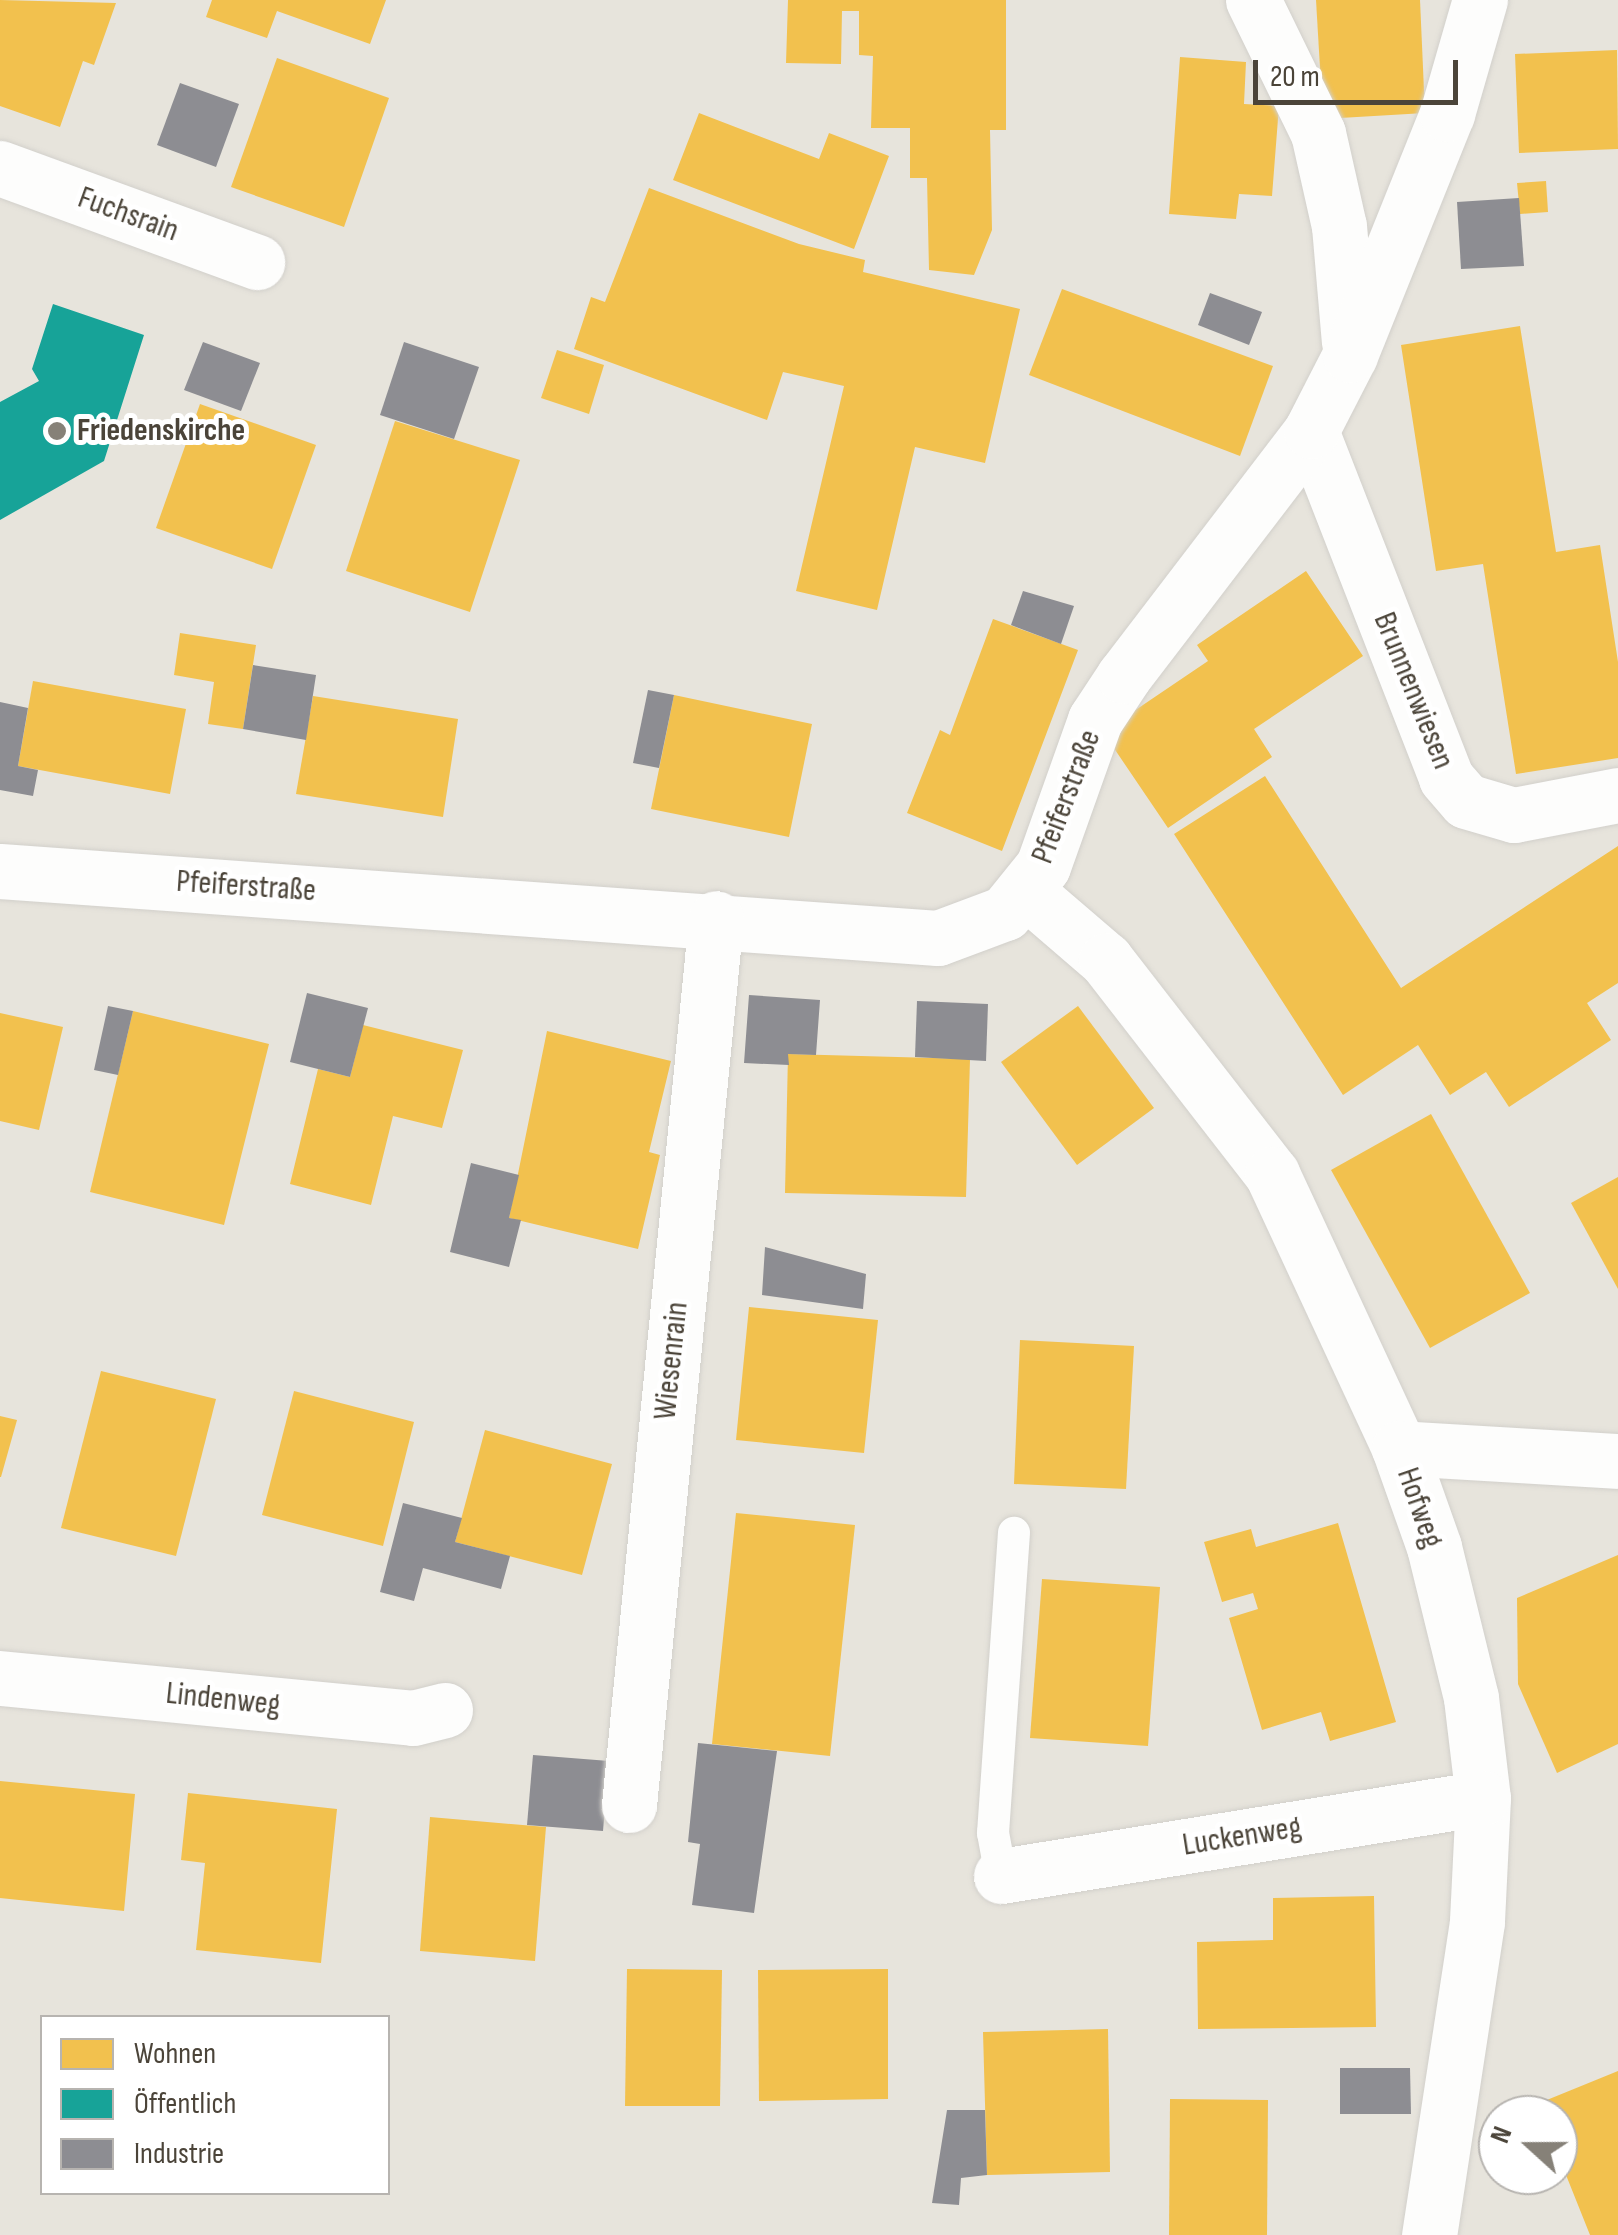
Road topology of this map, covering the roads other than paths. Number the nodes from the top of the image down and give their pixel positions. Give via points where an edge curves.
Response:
1 (1252, 0) edge
2 (1480, 0) edge
3 (0, 168) edge
4 (257, 262) dead end
5 (1350, 355) junction
6 (1311, 431) junction
7 (1618, 795) edge
8 (0, 871) edge
9 (1028, 892) junction
10 (716, 918) junction
11 (1399, 1448) junction
12 (1618, 1461) edge
13 (1014, 1533) dead end
14 (0, 1678) edge
15 (445, 1710) dead end
16 (1484, 1798) junction
17 (629, 1805) dead end
18 (1001, 1876) joint
19 (1429, 2235) edge

1 - 5 street via 1318,133 1339,226
2 - 5 street, Pfeiferstraße via 1447,114
3 - 4 street, Fuchsrain
5 - 6 street, Pfeiferstraße
6 - 7 street, Brunnenwiesen via 1446,778 1466,801 1514,815
6 - 9 street, Pfeiferstraße via 1096,720
8 - 10 street, Pfeiferstraße
9 - 10 street, Pfeiferstraße via 981,926 938,938
9 - 11 street, Hofweg via 1106,960 1272,1174
10 - 17 street, Wiesenrain
11 - 12 street
11 - 16 street, Hofweg via 1434,1547 1472,1698
13 - 18 lane via 993,1833
14 - 15 street, Lindenweg via 413,1718
16 - 18 street, Luckenweg
16 - 19 street, Hofweg via 1478,1922

